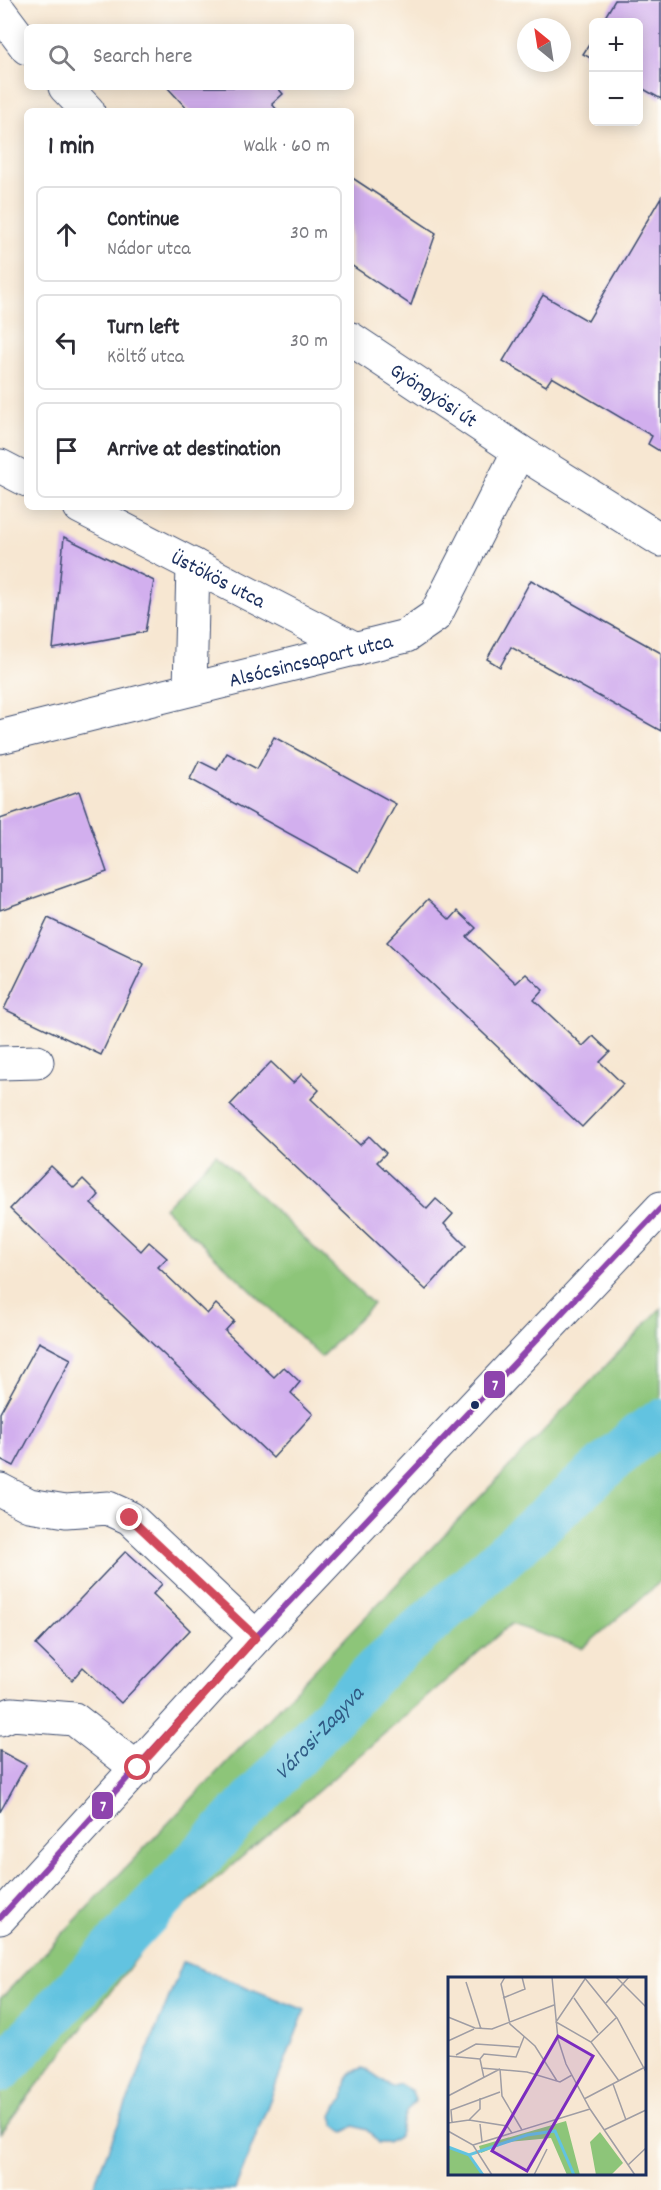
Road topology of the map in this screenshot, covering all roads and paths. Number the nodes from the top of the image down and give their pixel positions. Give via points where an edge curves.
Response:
1 (0, 12) edge
2 (24, 44) edge
3 (68, 90) edge
4 (85, 108) edge
5 (354, 341) edge
6 (519, 451) junction
7 (0, 466) edge
8 (24, 478) edge
9 (86, 510) edge
10 (661, 540) edge
11 (193, 565) junction
12 (356, 649) junction
13 (190, 689) junction
14 (0, 737) edge
15 (37, 1062) dead end
16 (0, 1063) edge
17 (661, 1208) edge
18 (0, 1490) edge
19 (256, 1637) junction
20 (0, 1719) edge
21 (138, 1768) junction
22 (0, 1918) edge

1 - 2 street
3 - 4 street
5 - 6 street, Gyöngyösi út
6 - 10 street, Gyöngyösi út
6 - 12 street, Alsócsincsapart utca via 435,616 406,636
7 - 8 street
9 - 11 street, Üstökös utca
11 - 12 street, Üstökös utca
11 - 13 street
12 - 13 street, Alsócsincsapart utca
13 - 14 street, Alsócsincsapart utca
15 - 16 street
17 - 19 street
18 - 19 street via 29,1505 66,1511 108,1508 130,1518
19 - 21 street
20 - 21 street via 12,1714 74,1719
21 - 22 street

